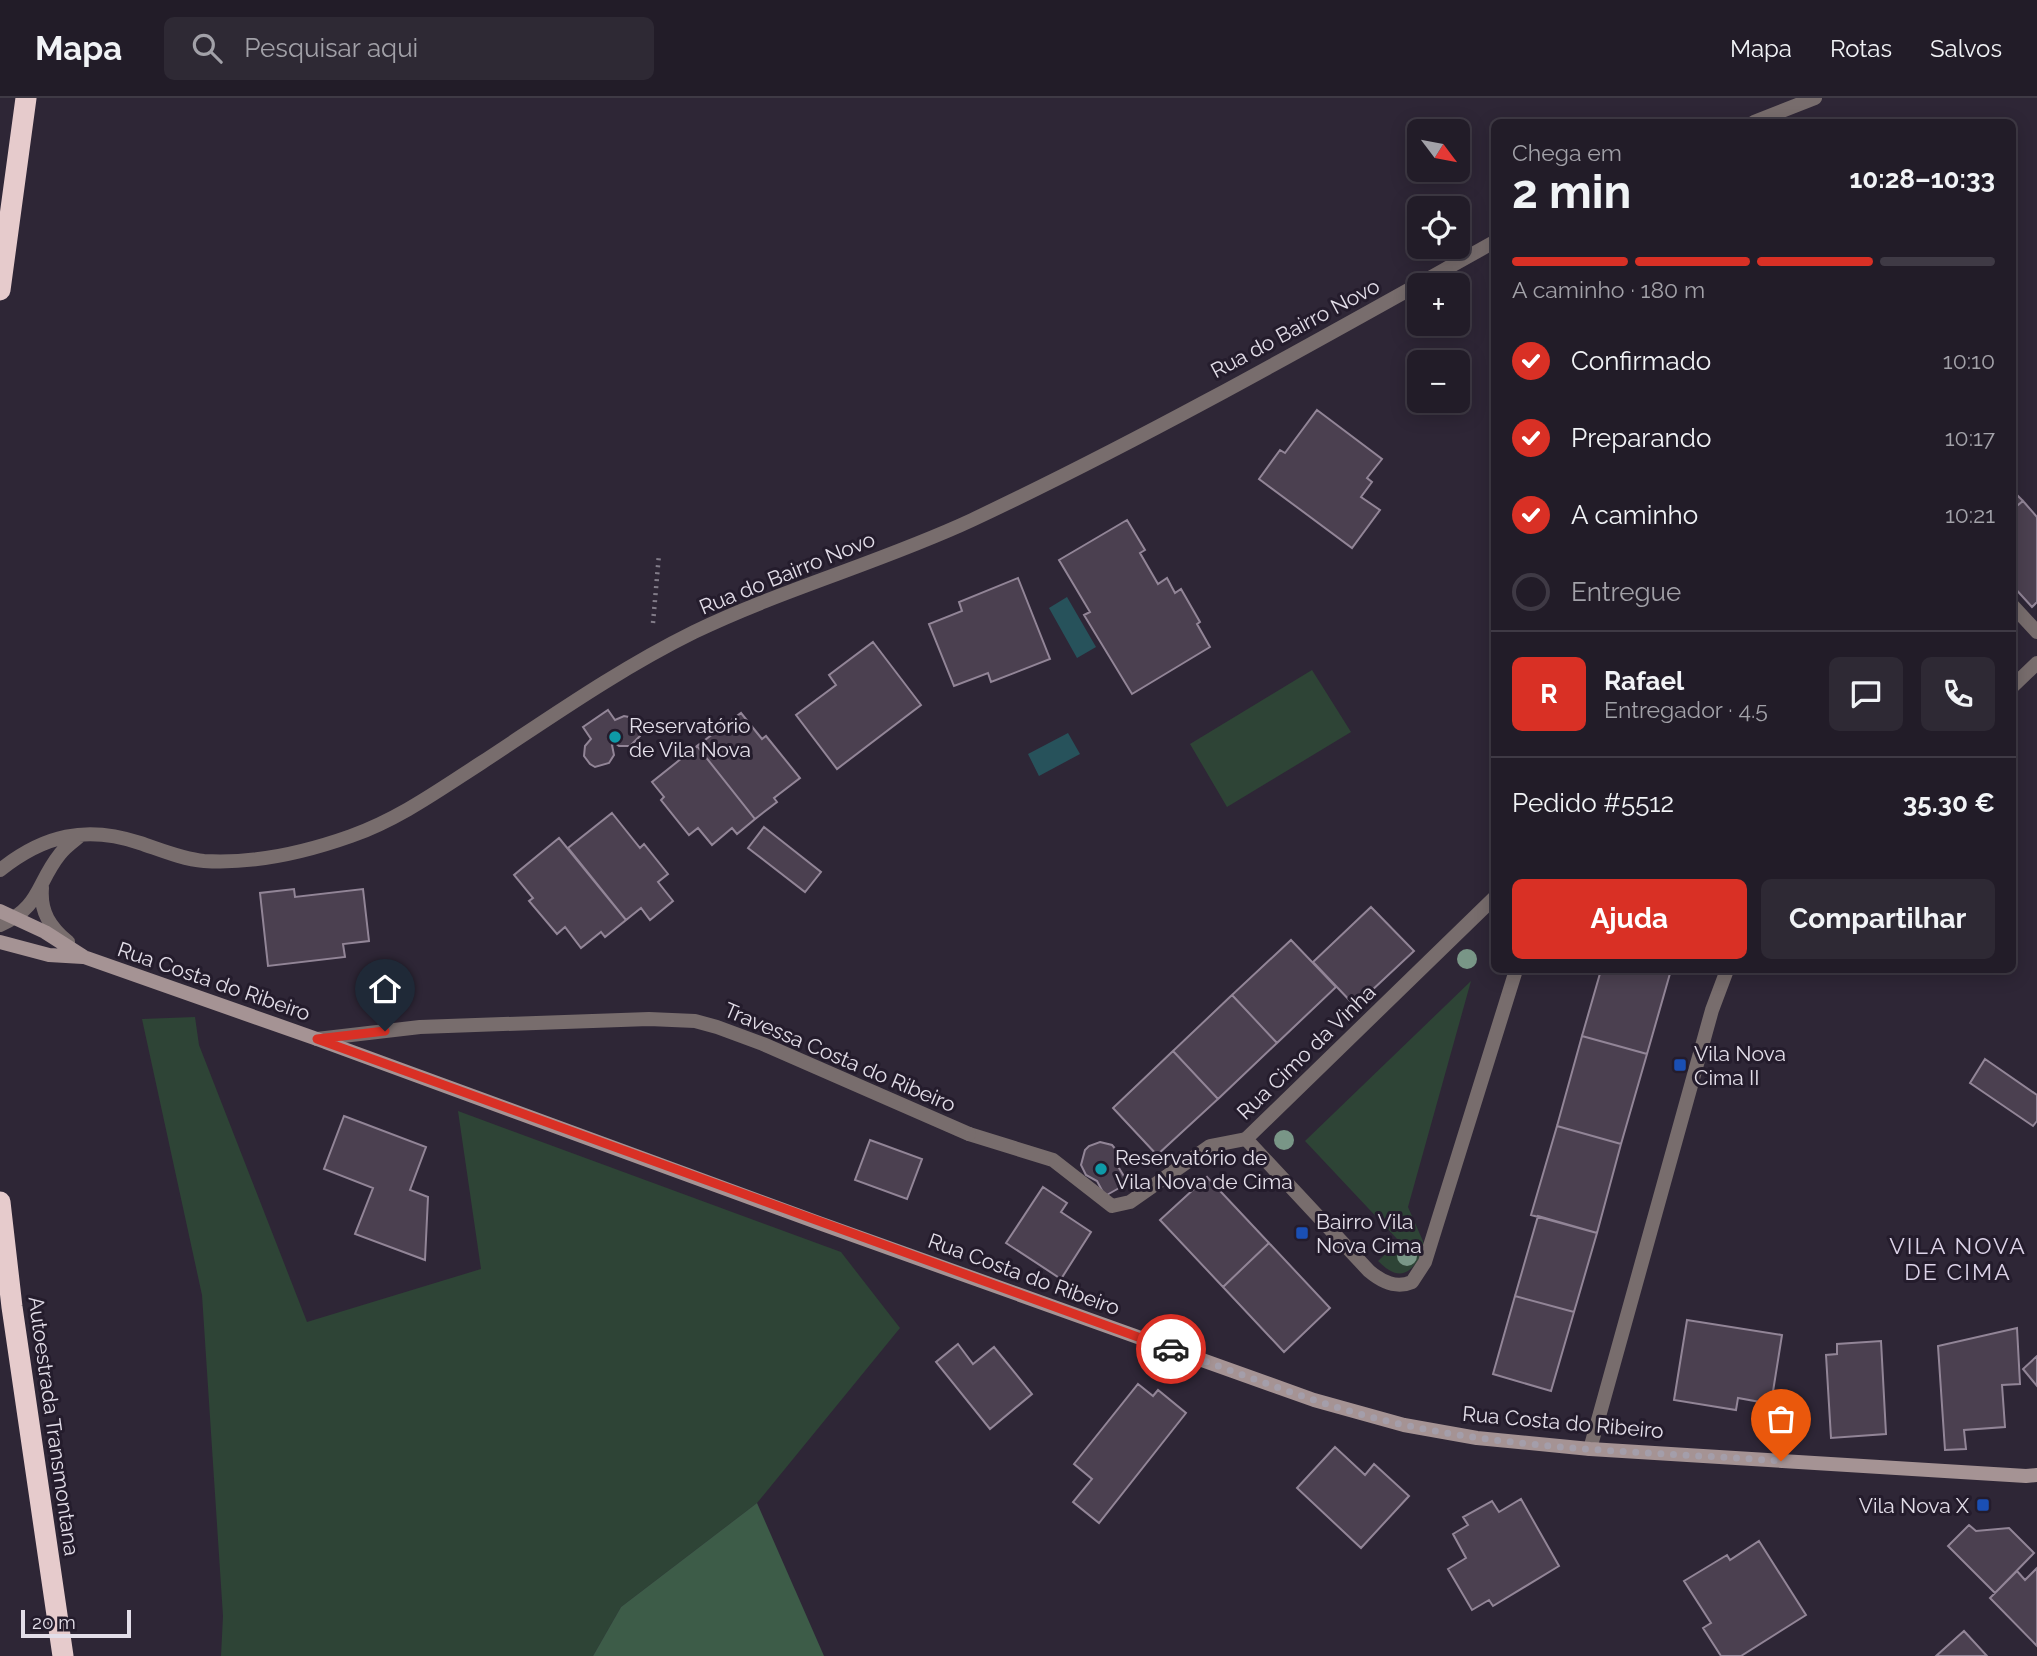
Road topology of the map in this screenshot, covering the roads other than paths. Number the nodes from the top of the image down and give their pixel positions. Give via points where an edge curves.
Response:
1 (26, 98) edge
2 (1815, 98) edge
3 (1762, 119) edge
4 (1491, 245) edge
5 (0, 290) edge
6 (2016, 609) edge
7 (2037, 632) edge
8 (2037, 663) edge
9 (2016, 683) edge
10 (83, 834) junction
11 (1, 870) edge
12 (42, 886) junction
13 (1491, 901) edge
14 (0, 911) edge
15 (15, 918) junction
16 (0, 925) edge
17 (2, 941) edge
18 (84, 957) junction
19 (1515, 973) edge
20 (1726, 973) edge
21 (317, 1039) junction
22 (1246, 1139) junction
23 (0, 1202) edge
24 (1590, 1448) junction
25 (2033, 1477) edge
26 (63, 1656) edge

1 - 5 highway
2 - 3 street
4 - 10 street, Rua do Bairro Novo via 1096,459 968,522 698,630 650,655 421,802 370,829 277,855 231,860 180,856 118,836
6 - 7 street
8 - 9 street
10 - 11 street, Rua do Bairro Novo via 44,842
10 - 12 street via 61,852
12 - 15 street
12 - 18 street via 42,906 50,924
13 - 22 street, Rua Cimo da Vinha
14 - 15 main road, Rua Costa do Ribeiro
15 - 16 street
15 - 18 main road, Rua Costa do Ribeiro
17 - 18 main road, Rua Costa do Ribeiro via 48,955
18 - 21 main road, Rua Costa do Ribeiro
19 - 22 street, Rua Cimo da Vinha via 1425,1262 1412,1282 1392,1284 1369,1272
20 - 24 street
21 - 22 street, Travessa Costa do Ribeiro via 420,1027 649,1018 695,1021 763,1044 969,1134 1054,1160 1106,1203 1118,1206 1210,1146
21 - 24 main road, Rua Costa do Ribeiro via 1314,1400 1404,1425
23 - 26 highway, Autoestrada Transmontana
24 - 25 main road, Rua Costa do Ribeiro

